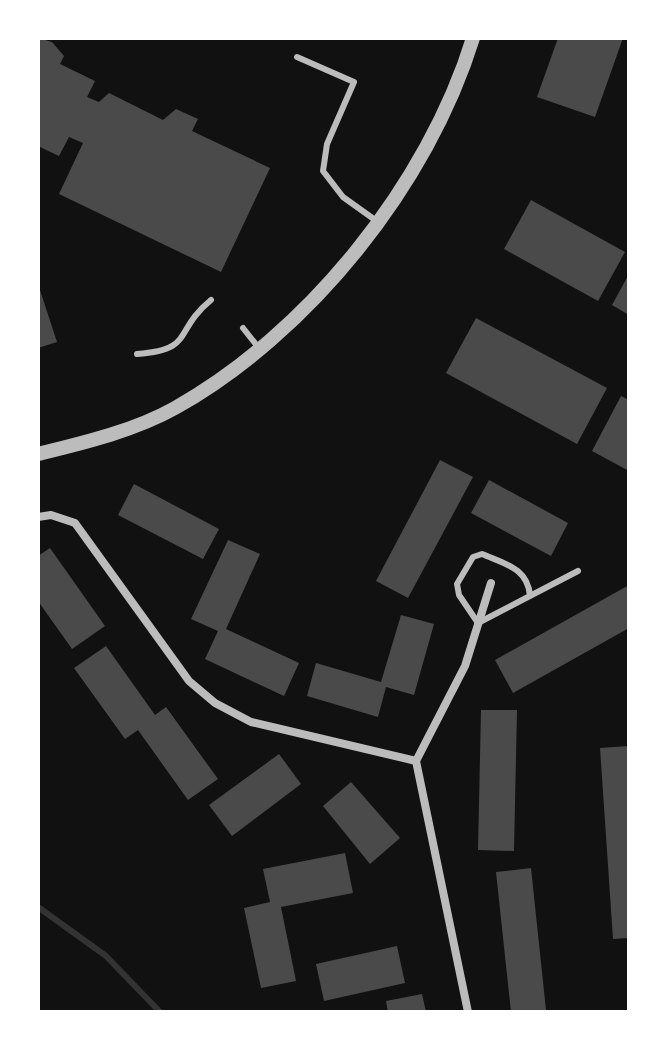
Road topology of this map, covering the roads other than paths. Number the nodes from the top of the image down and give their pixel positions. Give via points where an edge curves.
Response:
1 (473, 38) edge
2 (297, 57) dead end
3 (378, 222) junction
4 (211, 300) dead end
5 (243, 328) dead end
6 (261, 349) junction
7 (137, 354) dead end
8 (38, 454) edge
9 (38, 517) edge
10 (578, 571) dead end
11 (491, 583) dead end
12 (530, 596) junction
13 (478, 623) junction
14 (416, 761) junction
15 (468, 1012) edge

1 - 3 street via 426,147
2 - 3 lane via 354,82 327,144 323,171 343,197
3 - 6 street via 325,288
4 - 7 lane via 192,315 179,343 164,352
5 - 6 lane
6 - 8 street via 174,408 86,443
9 - 14 street via 51,515 75,523 189,681 215,703 251,722
10 - 12 lane
11 - 13 street
12 - 13 lane
12 - 13 lane via 521,572 482,554 473,557 457,584
13 - 14 street via 465,666
14 - 15 street

